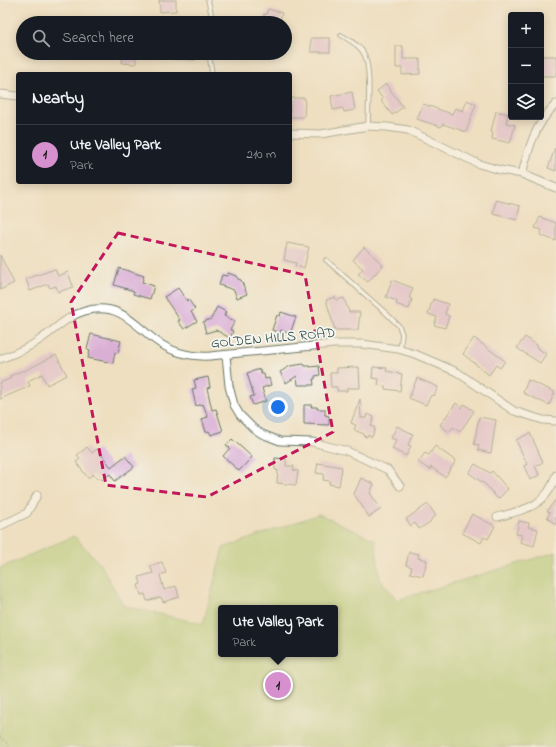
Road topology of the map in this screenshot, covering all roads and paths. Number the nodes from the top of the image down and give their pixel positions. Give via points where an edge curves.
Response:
1 (208, 0) edge
2 (211, 16) edge
3 (341, 36) dead end
4 (210, 60) edge
5 (212, 72) edge
6 (0, 94) edge
7 (16, 96) edge
8 (556, 104) edge
9 (368, 126) junction
10 (292, 133) edge
11 (522, 174) junction
12 (556, 188) edge
13 (326, 260) dead end
14 (400, 350) junction
15 (226, 354) junction
16 (0, 359) edge
17 (556, 421) edge
18 (556, 475) edge
19 (400, 486) dead end
20 (37, 495) dead end
21 (496, 517) dead end
22 (0, 526) edge
23 (0, 737) edge
24 (9, 747) edge

1 - 2 lane
3 - 9 lane via 354,43 364,54 368,77
4 - 5 lane
6 - 7 street
8 - 11 street via 534,133
9 - 10 street via 321,134
9 - 11 street via 408,130 473,162
11 - 12 street
13 - 14 lane via 399,326 402,334
14 - 15 street, GOLDEN HILLS ROAD via 349,344
14 - 17 street, GOLDEN HILLS ROAD via 457,372 514,411 543,420
15 - 16 street, GOLDEN HILLS ROAD via 190,356 156,340 128,317 112,311 94,310 69,317 33,345
15 - 19 street via 231,397 240,415 252,428 280,441 312,442 347,451 388,470
18 - 21 street via 550,490 537,503 521,512
20 - 22 street via 27,513
23 - 24 path

